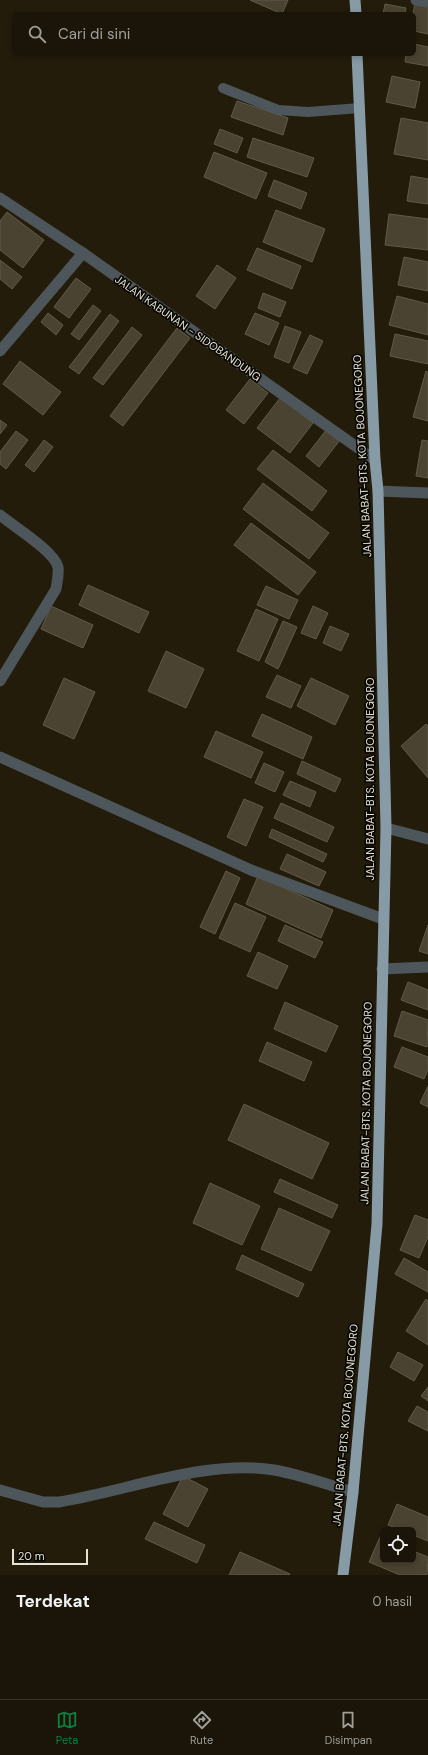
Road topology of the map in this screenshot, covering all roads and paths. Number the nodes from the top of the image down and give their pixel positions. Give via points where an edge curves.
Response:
1 (355, 0) edge
2 (416, 0) edge
3 (428, 2) edge
4 (356, 12) edge
5 (357, 56) edge
6 (223, 88) dead end
7 (360, 108) junction
8 (0, 198) edge
9 (82, 253) junction
10 (0, 351) edge
11 (375, 460) junction
12 (378, 491) junction
13 (428, 494) edge
14 (0, 515) edge
15 (0, 681) edge
16 (0, 757) edge
17 (386, 828) junction
18 (428, 839) edge
19 (383, 920) junction
20 (428, 967) edge
21 (382, 969) junction
22 (0, 1490) edge
23 (353, 1492) junction
24 (343, 1575) edge

1 - 4 highway
2 - 3 street
5 - 7 highway, JALAN BABAT-BTS. KOTA BOJONEGORO
6 - 7 lane via 278,110 308,112
7 - 11 highway, JALAN BABAT-BTS. KOTA BOJONEGORO
8 - 9 street, JALAN KABUNAN - SIDOBANDUNG
9 - 10 street
9 - 11 street, JALAN KABUNAN - SIDOBANDUNG
11 - 12 highway, JALAN BABAT-BTS. KOTA BOJONEGORO
12 - 13 street
12 - 17 highway, JALAN BABAT-BTS. KOTA BOJONEGORO
14 - 15 street via 51,555 58,566 58,578 56,589
16 - 19 street via 251,870
17 - 18 street
17 - 19 highway, JALAN BABAT-BTS. KOTA BOJONEGORO
19 - 21 highway, JALAN BABAT-BTS. KOTA BOJONEGORO
20 - 21 street
21 - 23 highway, JALAN BABAT-BTS. KOTA BOJONEGORO via 377,1224
22 - 23 street via 43,1502 59,1502 182,1475 238,1468 274,1470
23 - 24 highway, JALAN BABAT-BTS. KOTA BOJONEGORO

